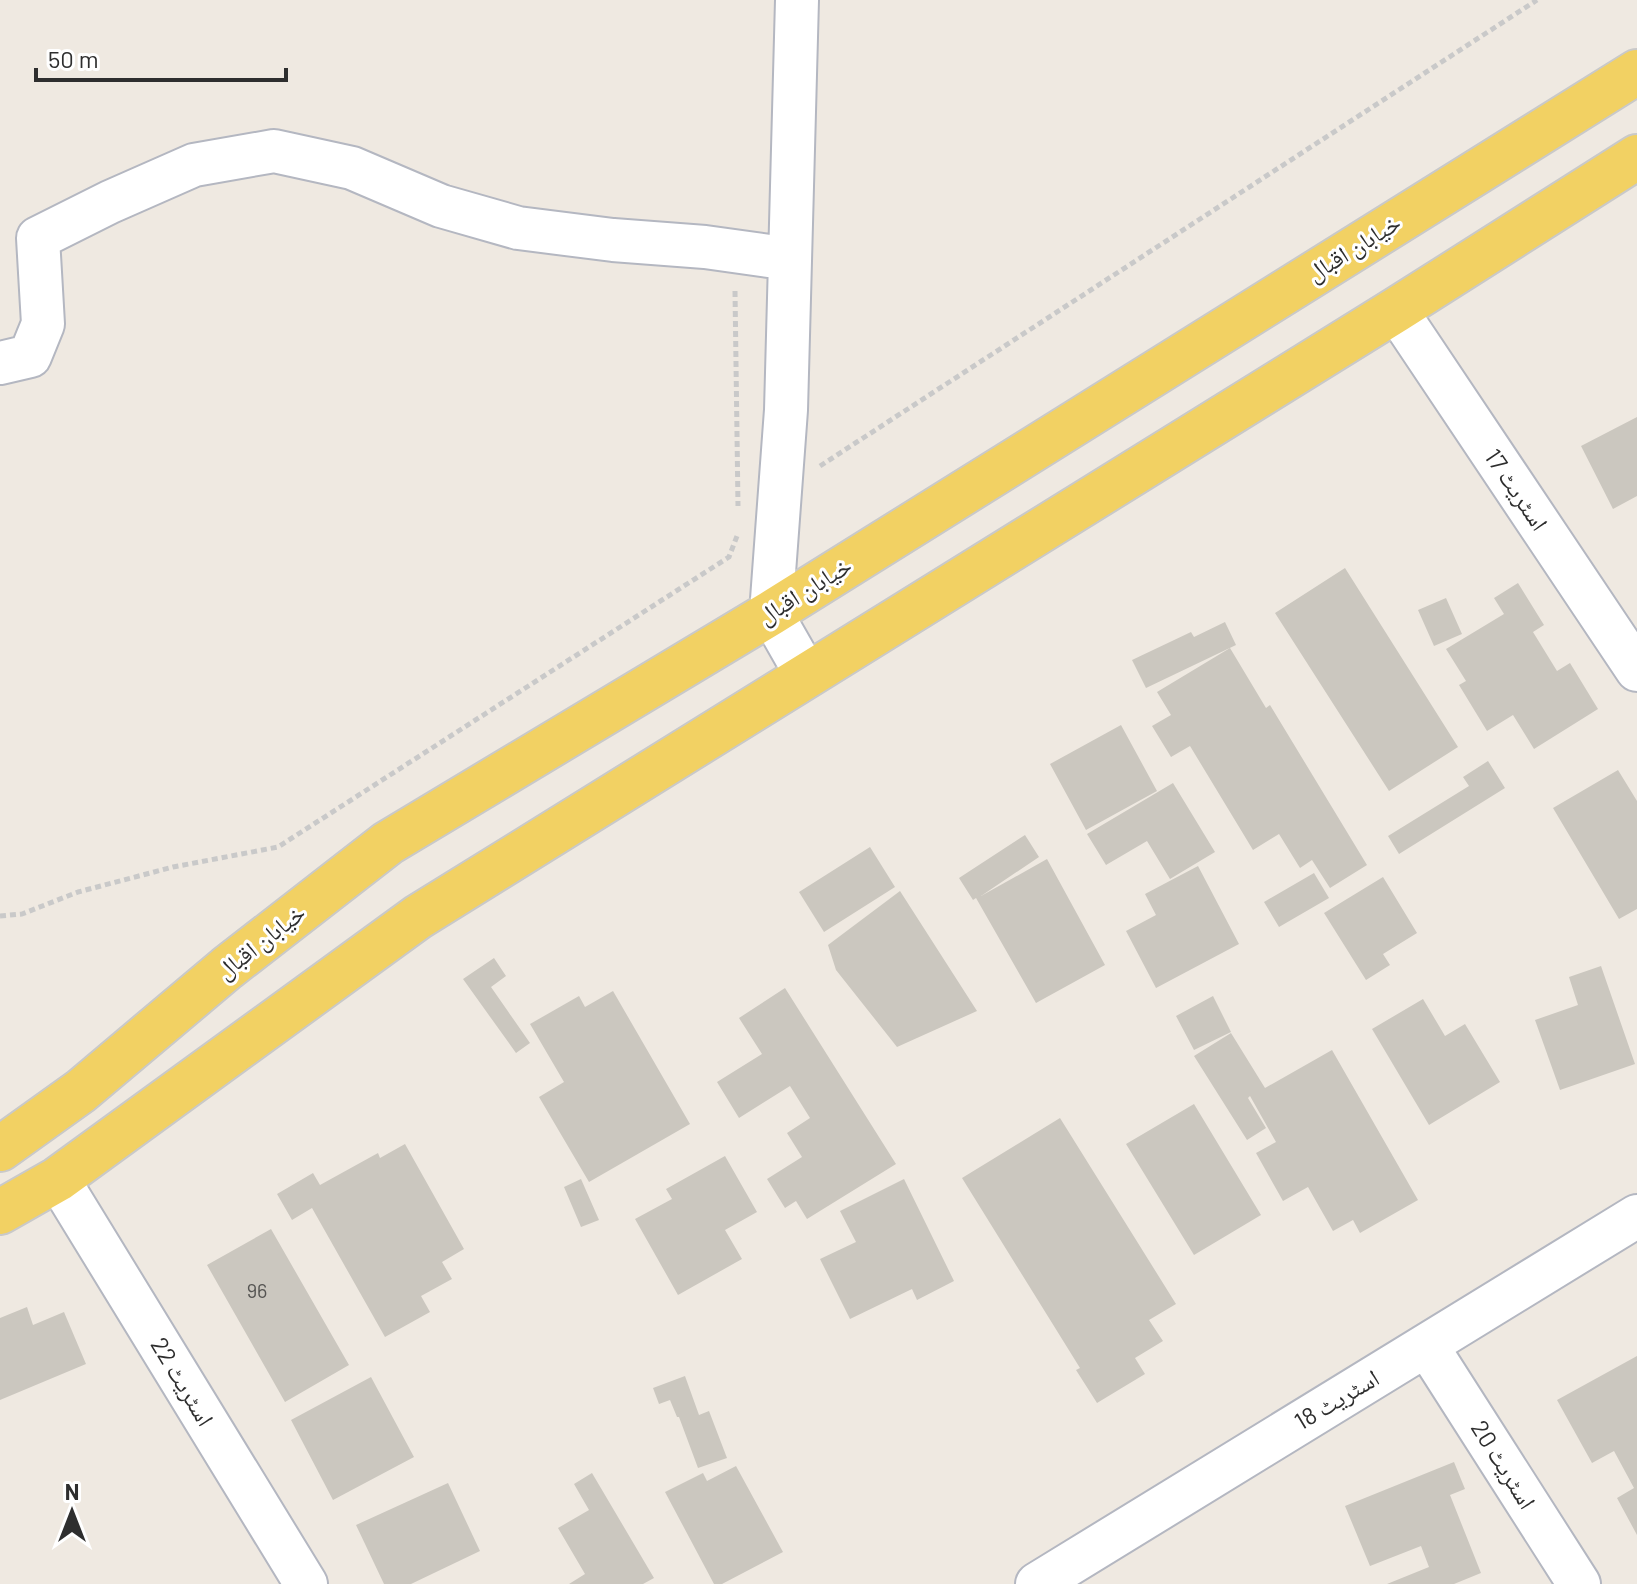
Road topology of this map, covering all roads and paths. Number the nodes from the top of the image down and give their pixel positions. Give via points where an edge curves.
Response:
1 (797, 0) edge
2 (1537, 0) edge
3 (1637, 72) edge
4 (1637, 157) edge
5 (790, 259) junction
6 (735, 291) dead end
7 (1396, 310) junction
8 (0, 363) edge
9 (780, 492) junction
10 (738, 515) dead end
11 (739, 531) dead end
12 (771, 613) junction
13 (1637, 670) edge
14 (807, 676) junction
15 (0, 916) edge
16 (0, 1149) edge
17 (58, 1179) junction
18 (0, 1212) edge
19 (1637, 1216) edge
20 (1427, 1346) junction
21 (306, 1584) edge
22 (1037, 1584) edge
23 (1579, 1584) edge

1 - 5 street
2 - 9 path
3 - 12 main road, خیابان اقبال
4 - 7 main road
5 - 8 street via 518,228 441,206 352,168 274,151 194,165 38,238 43,324 30,356
5 - 9 street
6 - 10 path
7 - 13 street, اسٹریٹ 17
7 - 14 main road
9 - 12 street
11 - 15 path via 729,557 278,847 173,867 78,892 22,914
12 - 14 street
12 - 16 main road, خیابان اقبال via 388,843 81,1091
14 - 17 main road via 418,917
17 - 18 main road
17 - 21 street, اسٹریٹ 22
19 - 20 street, اسٹریٹ 18
20 - 22 street, اسٹریٹ 18
20 - 23 street, اسٹریٹ 20

